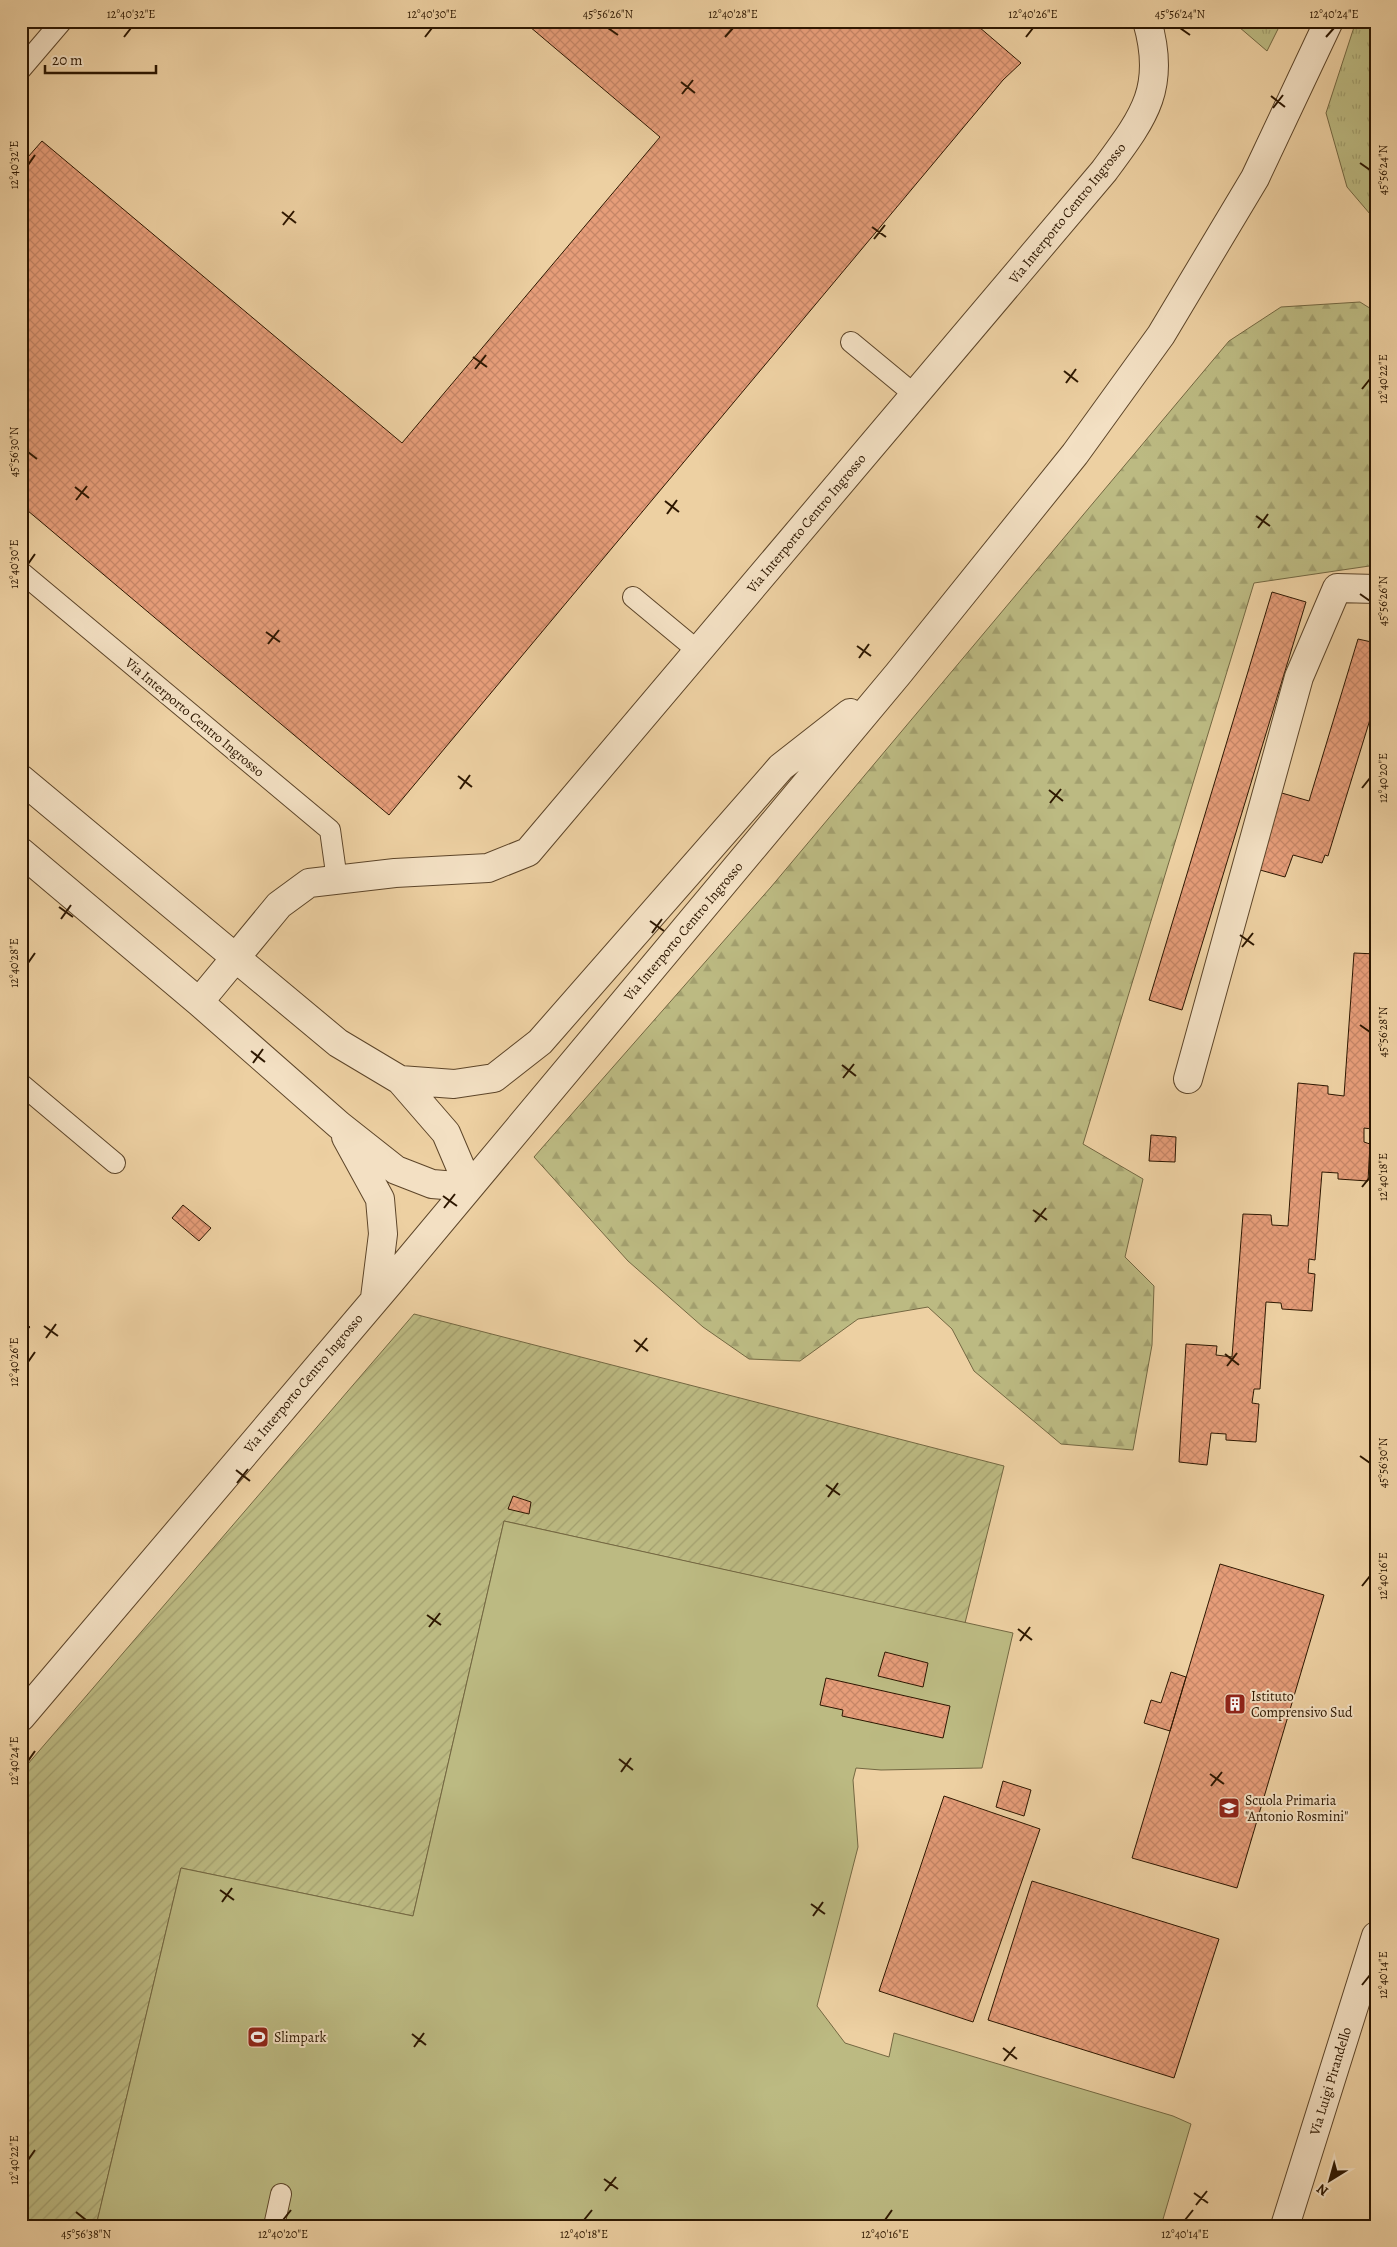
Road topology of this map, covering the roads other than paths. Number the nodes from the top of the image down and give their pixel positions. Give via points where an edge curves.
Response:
1 (62, 21) edge
2 (1147, 21) edge
3 (1329, 21) edge
4 (21, 70) edge
5 (851, 342) dead end
6 (915, 395) junction
7 (21, 572) edge
8 (1376, 589) edge
9 (633, 597) dead end
10 (698, 651) junction
11 (898, 674) junction
12 (21, 779) edge
13 (21, 852) edge
14 (337, 880) junction
15 (235, 957) junction
16 (199, 1002) junction
17 (1188, 1078) dead end
18 (400, 1080) junction
19 (21, 1084) edge
20 (339, 1125) junction
21 (115, 1163) dead end
22 (468, 1187) junction
23 (375, 1298) junction
24 (21, 1717) edge
25 (1376, 1936) edge
26 (281, 2194) dead end
27 (274, 2226) edge
28 (1285, 2226) edge

1 - 4 lane
2 - 6 street, Via Interporto Centro Ingrosso via 1155,69 1150,96 1138,124 1104,171
3 - 11 street, Via Interporto Centro Ingrosso via 1254,178 1161,335 1075,454
5 - 6 lane
6 - 10 street, Via Interporto Centro Ingrosso
7 - 14 lane, Via Interporto Centro Ingrosso via 330,830
8 - 17 street via 1337,588 1299,677
9 - 10 lane
10 - 14 street, Via Interporto Centro Ingrosso via 528,852 488,868
11 - 18 street, Via Interporto Centro Ingrosso via 782,767 540,1042 494,1078 454,1084
11 - 22 street, Via Interporto Centro Ingrosso
12 - 15 street, Via Interporto Centro Ingrosso
13 - 16 street
14 - 15 street, Via Interporto Centro Ingrosso via 309,884 279,905
15 - 16 street, Via Interporto Centro Ingrosso
15 - 18 street, Via Interporto Centro Ingrosso via 338,1042
16 - 20 street
18 - 22 street via 446,1133
19 - 21 lane
20 - 22 street via 396,1170 432,1184
20 - 23 street via 380,1199 383,1234
22 - 23 street, Via Interporto Centro Ingrosso
23 - 24 street, Via Interporto Centro Ingrosso
25 - 28 street, Via Luigi Pirandello
26 - 27 lane

